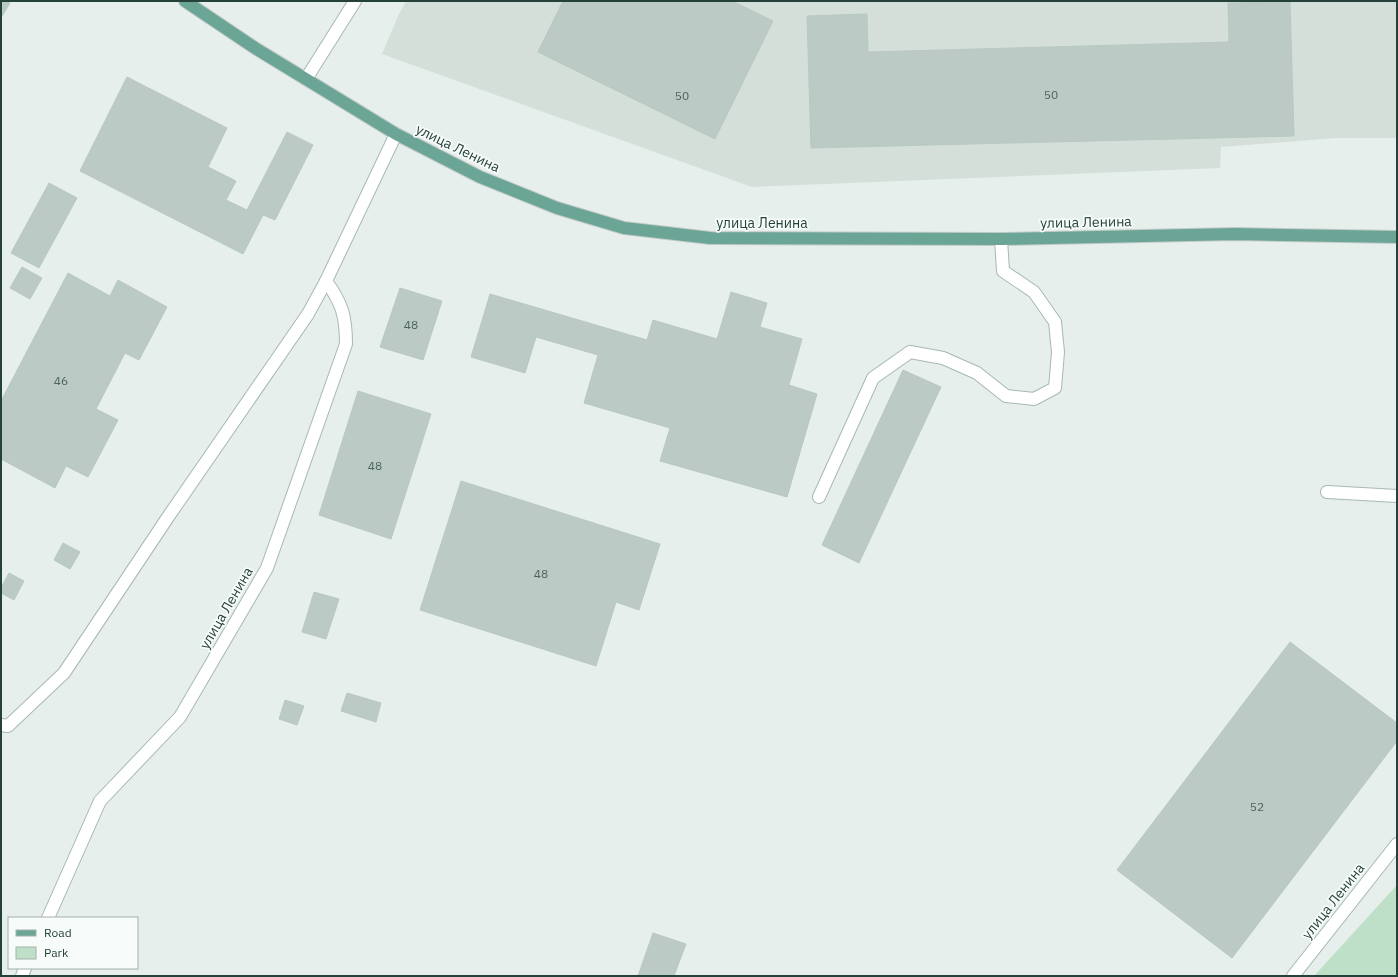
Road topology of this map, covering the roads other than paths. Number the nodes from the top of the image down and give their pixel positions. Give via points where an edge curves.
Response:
1 (185, 1) edge
2 (355, 1) edge
3 (306, 79) junction
4 (396, 134) junction
5 (1397, 237) edge
6 (1001, 239) junction
7 (326, 281) junction
8 (1327, 492) dead end
9 (1397, 496) edge
10 (819, 497) dead end
11 (1, 725) edge
12 (1397, 844) edge
13 (48, 917) edge
14 (1293, 976) edge

1 - 3 main road, улица Ленина via 254,48
2 - 3 street
3 - 4 main road, улица Ленина
4 - 6 main road, улица Ленина via 480,177 557,208 624,228 710,238
4 - 7 street
5 - 6 main road, улица Ленина via 1235,234
6 - 10 street via 1004,271 1034,292 1055,322 1058,352 1056,388 1034,399 1006,396 977,373 943,358 910,352 873,378
7 - 11 street via 308,314 64,673 8,726
7 - 13 street, улица Ленина via 340,301 346,328 346,344 268,568 180,717 100,801
8 - 9 street
12 - 14 street, улица Ленина

